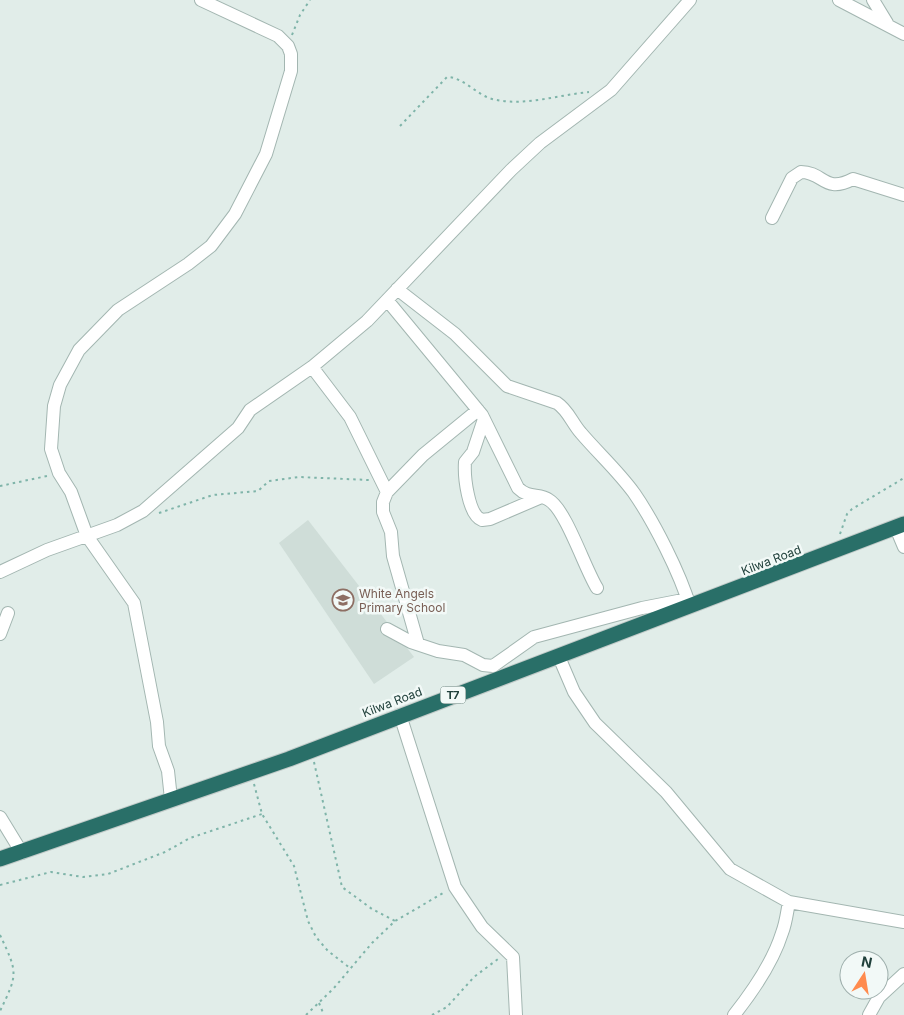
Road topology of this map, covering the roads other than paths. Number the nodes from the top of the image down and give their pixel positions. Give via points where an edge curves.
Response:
1 (201, 0) edge
2 (690, 0) edge
3 (839, 0) edge
4 (873, 0) edge
5 (889, 26) junction
6 (904, 34) edge
7 (904, 195) edge
8 (772, 218) dead end
9 (397, 290) junction
10 (387, 300) junction
11 (312, 367) junction
12 (481, 415) junction
13 (387, 492) junction
14 (538, 498) junction
15 (900, 526) edge
16 (87, 536) junction
17 (904, 547) edge
18 (0, 572) edge
19 (597, 588) dead end
20 (688, 603) junction
21 (8, 613) dead end
22 (387, 629) dead end
23 (0, 634) edge
24 (418, 644) junction
25 (559, 657) junction
26 (400, 715) junction
27 (171, 799) junction
28 (0, 817) edge
29 (22, 852) junction
30 (0, 859) edge
31 (789, 902) junction
32 (904, 922) edge
33 (904, 974) edge
34 (516, 1015) edge
35 (734, 1015) edge
36 (869, 1015) edge

1 - 16 street via 278,36 288,46 291,70 266,154 222,233 188,264 118,310 73,360 60,385 54,406 51,449
2 - 9 street via 611,90 540,143
3 - 5 street
4 - 5 street
5 - 6 street
7 - 8 street via 853,179 834,185 801,172 792,178
9 - 10 street
9 - 20 street via 455,334 507,386 563,407 579,432 633,492 661,540
10 - 11 street
10 - 12 street
11 - 13 street via 350,417
11 - 16 street via 250,410 238,428 143,511
12 - 13 street via 436,444
12 - 14 street via 518,488
12 - 14 street via 473,452 465,462 465,484 477,517 490,519
13 - 24 street via 383,512 391,532 392,556
14 - 19 street via 550,500 558,511
15 - 17 street
15 - 20 highway, Kilwa Road / T7
16 - 18 street
16 - 27 street via 134,603
20 - 24 street via 642,608 534,636 493,666
20 - 25 highway, Kilwa Road / T7
21 - 23 street
22 - 24 street
25 - 26 highway, Kilwa Road / T7
25 - 31 street via 574,692 595,723 666,792 724,864
26 - 27 highway, Kilwa Road / T7 via 312,750
26 - 34 street via 455,887 471,914 515,962
27 - 29 highway, Kilwa Road / T7
28 - 29 street
29 - 30 highway, Kilwa Road / T7
31 - 32 street
31 - 35 street via 782,934 757,984
33 - 36 street via 879,997

